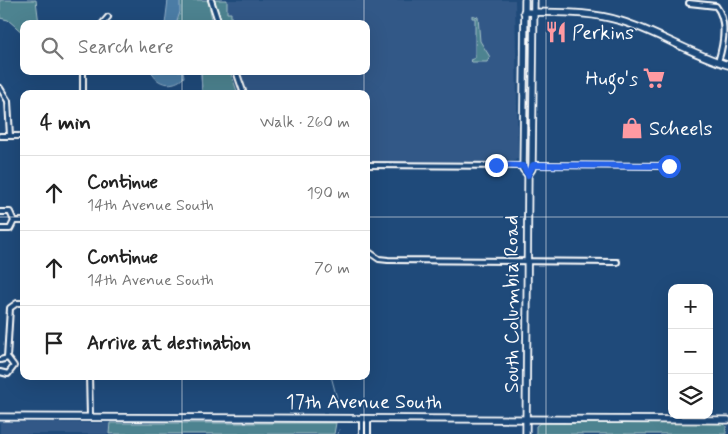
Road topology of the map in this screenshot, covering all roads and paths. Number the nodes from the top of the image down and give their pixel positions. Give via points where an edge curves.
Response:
1 (211, 0) edge
2 (525, 0) edge
3 (534, 0) edge
4 (689, 3) dead end
5 (524, 12) junction
6 (534, 12) junction
7 (108, 17) dead end
8 (105, 20) edge
9 (218, 20) edge
10 (727, 31) edge
11 (718, 62) junction
12 (728, 65) edge
13 (83, 75) edge
14 (237, 75) edge
15 (0, 88) edge
16 (83, 90) edge
17 (243, 90) edge
18 (0, 136) edge
19 (10, 136) junction
20 (20, 136) edge
21 (524, 141) junction
22 (370, 165) edge
23 (533, 165) junction
24 (523, 166) junction
25 (669, 166) dead end
26 (528, 175) junction
27 (0, 212) edge
28 (14, 221) junction
29 (20, 222) edge
30 (0, 229) edge
31 (370, 253) edge
32 (528, 261) junction
33 (617, 262) dead end
34 (20, 303) edge
35 (7, 358) junction
36 (0, 360) edge
37 (0, 372) edge
38 (89, 380) edge
39 (90, 416) junction
40 (0, 417) edge
41 (365, 418) junction
42 (526, 418) junction
43 (728, 420) edge
44 (362, 434) edge
45 (368, 434) edge
46 (526, 434) edge

1 - 9 street
2 - 5 street
3 - 6 street, South Columbia Road
4 - 10 street via 716,6 725,16
5 - 6 street
5 - 21 street
6 - 11 street via 588,14 620,21
6 - 23 street, South Columbia Road
7 - 8 street
10 - 11 street
11 - 12 street
13 - 16 street
14 - 17 street
15 - 19 street via 8,101
18 - 19 street
19 - 20 street
21 - 23 street
21 - 24 street
22 - 24 street
23 - 25 street
23 - 26 street, South Columbia Road
24 - 26 street, South Columbia Road
26 - 32 street, South Columbia Road
27 - 28 street via 10,212
28 - 29 street
28 - 30 street via 10,229
31 - 32 street via 388,260
32 - 33 street
32 - 42 street, South Columbia Road
34 - 35 street via 10,308
35 - 36 street
35 - 37 street via 13,361 14,369 8,374
38 - 39 street
39 - 40 street, 17th Avenue South
39 - 41 street, 17th Avenue South
41 - 42 street, 17th Avenue South
41 - 44 street
41 - 45 street
42 - 43 street, 17th Avenue South
42 - 46 street, South Columbia Road

